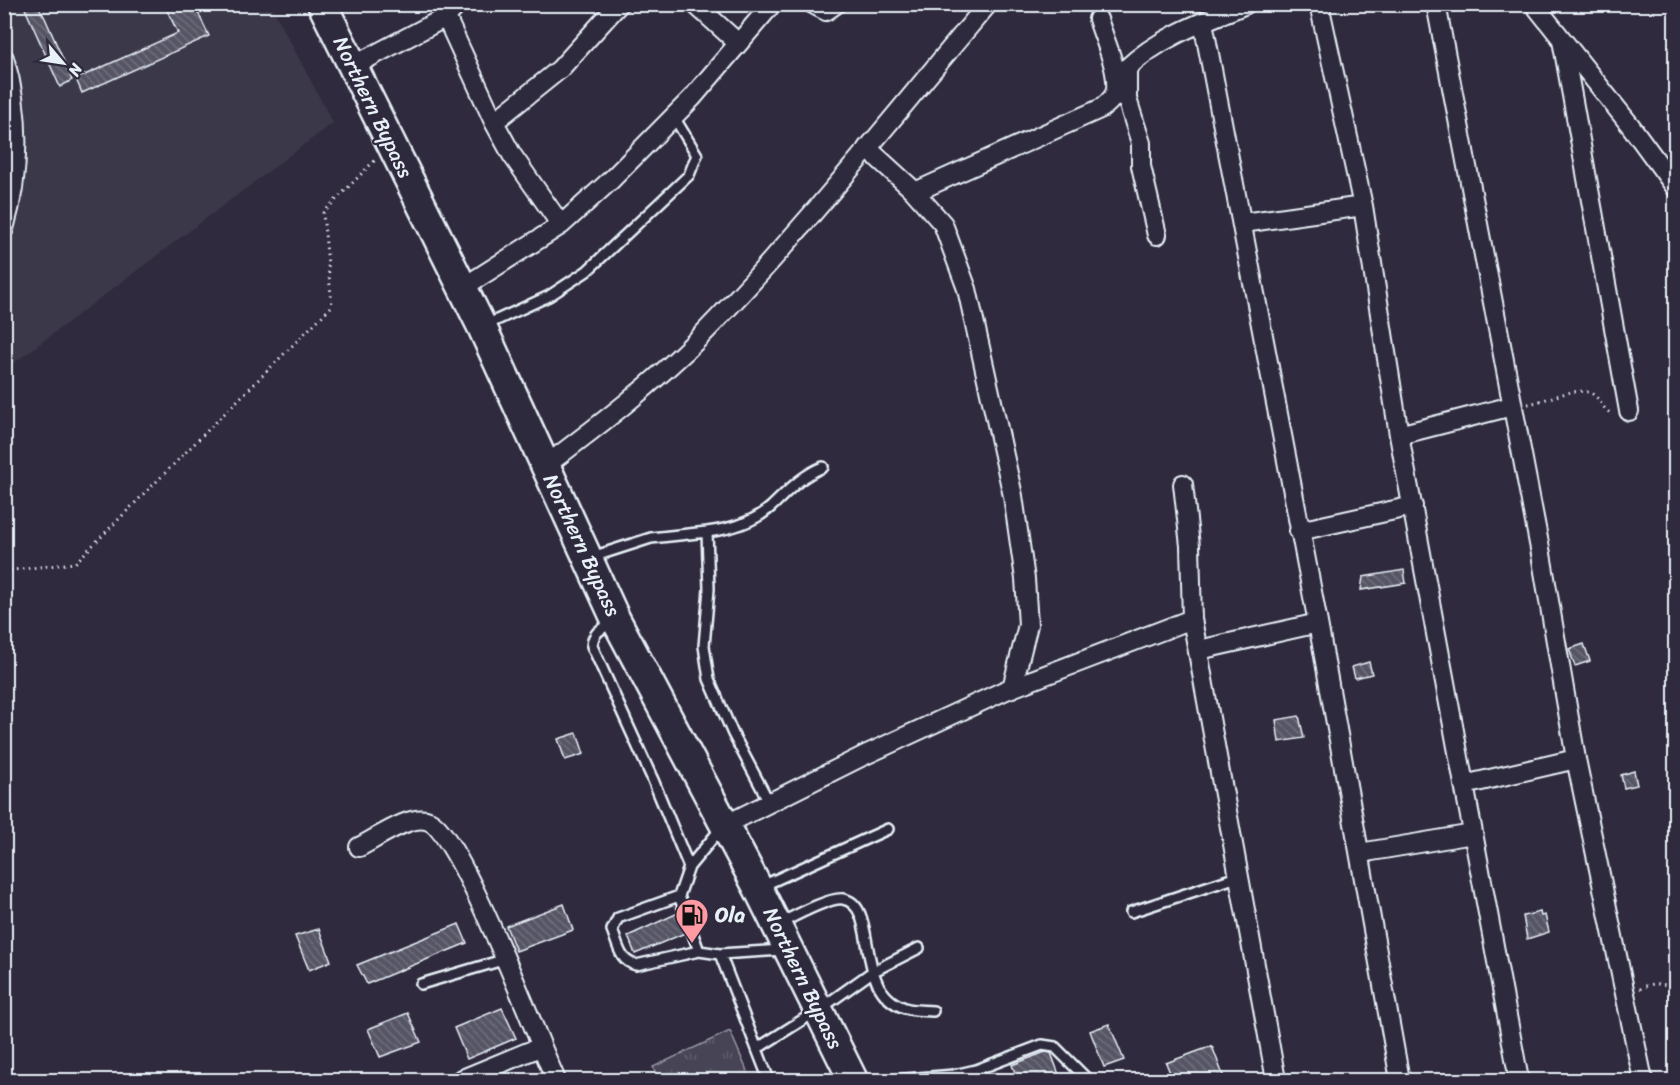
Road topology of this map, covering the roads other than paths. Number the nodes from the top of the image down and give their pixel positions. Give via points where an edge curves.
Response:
1 (322, 4) edge
2 (619, 4) edge
3 (695, 4) edge
4 (772, 4) edge
5 (813, 4) edge
6 (836, 4) edge
7 (988, 4) edge
8 (1246, 4) edge
9 (1319, 4) edge
10 (1436, 4) edge
11 (1534, 4) edge
12 (452, 11) edge
13 (1098, 19) dead end
14 (1203, 22) junction
15 (1562, 40) junction
16 (738, 43) junction
17 (4, 58) edge
18 (353, 66) junction
19 (674, 117) junction
20 (494, 122) junction
21 (867, 148) junction
22 (1676, 188) edge
23 (915, 192) junction
24 (1363, 206) junction
25 (1243, 223) junction
26 (561, 225) junction
27 (4, 229) edge
28 (1156, 235) dead end
29 (462, 288) junction
30 (482, 327) junction
31 (1512, 406) junction
32 (1629, 411) road end
33 (1399, 435) junction
34 (544, 466) junction
35 (823, 467) dead end
36 (1183, 484) dead end
37 (1413, 506) junction
38 (1299, 531) junction
39 (707, 532) junction
40 (587, 559) junction
41 (1192, 619) junction
42 (616, 620) junction
43 (1318, 623) junction
44 (1199, 650) junction
45 (1012, 688) junction
46 (1576, 759) junction
47 (1464, 785) junction
48 (769, 802) junction
49 (725, 825) junction
50 (888, 829) dead end
51 (1473, 834) junction
52 (359, 848) dead end
53 (1360, 854) junction
54 (689, 867) junction
55 (1240, 876) junction
56 (758, 888) junction
57 (679, 896) junction
58 (1131, 912) dead end
59 (776, 925) junction
60 (919, 948) dead end
61 (789, 950) junction
62 (699, 951) junction
63 (720, 954) junction
64 (506, 959) junction
65 (872, 972) junction
66 (421, 984) dead end
67 (820, 1009) junction
68 (933, 1011) dead end
69 (540, 1047) junction
70 (758, 1048) junction
71 (976, 1070) junction
72 (460, 1080) edge
73 (556, 1080) edge
74 (770, 1080) edge
75 (853, 1080) edge
76 (894, 1080) edge
77 (981, 1080) edge
78 (1087, 1080) edge
79 (1276, 1080) edge
80 (1400, 1080) edge
81 (1519, 1080) edge
82 (1643, 1080) edge

1 - 18 main road, Northern Bypass
2 - 20 street via 560,69
3 - 16 street
4 - 16 street
5 - 6 street via 826,11
7 - 21 street
8 - 14 street
9 - 24 street
10 - 31 street
11 - 15 street
12 - 18 street
12 - 20 street
13 - 23 street via 1113,71 1116,89 1112,99 1102,108
14 - 25 street
14 - 28 street via 1143,53 1127,68 1127,99 1141,143 1141,166
15 - 22 street
15 - 32 street
16 - 19 street
17 - 27 street via 16,113 16,147 15,182
18 - 29 main road, Northern Bypass
19 - 26 street
19 - 30 lane via 697,155 689,175 587,271 549,296
20 - 26 street
21 - 23 street
21 - 34 street via 698,339 597,428
23 - 45 street via 943,224 967,288 1013,496 1028,625
24 - 25 street
24 - 33 street
25 - 38 street
26 - 29 street
29 - 30 main road, Northern Bypass
30 - 34 main road, Northern Bypass
31 - 33 street
31 - 46 street
33 - 37 street
34 - 40 main road, Northern Bypass
35 - 39 lane via 789,487 770,508 737,527
36 - 41 street
37 - 38 street
37 - 47 street
38 - 43 street
39 - 40 lane via 651,538
39 - 48 lane via 709,589 704,646 709,680
40 - 42 main road, Northern Bypass
41 - 44 street
41 - 45 street
42 - 49 main road, Northern Bypass
42 - 54 lane via 599,630 592,646
43 - 44 street
43 - 53 street
44 - 55 street
45 - 48 street
46 - 47 street
46 - 82 street
47 - 51 street
48 - 49 street
49 - 54 lane
49 - 56 main road, Northern Bypass
50 - 56 lane
51 - 53 street
51 - 81 street
52 - 64 street via 412,819 428,820 439,827 453,846
53 - 80 street
54 - 57 lane
55 - 58 lane
55 - 79 street
56 - 59 main road, Northern Bypass
57 - 62 lane
57 - 62 lane via 618,918 612,930 623,959 636,965
59 - 61 main road, Northern Bypass
59 - 65 lane via 841,898 851,902 863,920
60 - 65 lane
61 - 63 lane
61 - 67 main road, Northern Bypass
62 - 63 lane
63 - 70 lane
64 - 66 lane
64 - 69 street
65 - 67 lane
65 - 68 lane via 880,990 891,1001 906,1009
67 - 70 lane
67 - 75 main road, Northern Bypass
69 - 72 street
69 - 73 street
70 - 74 lane
71 - 76 lane
71 - 77 lane
71 - 78 lane via 1042,1045 1054,1047

